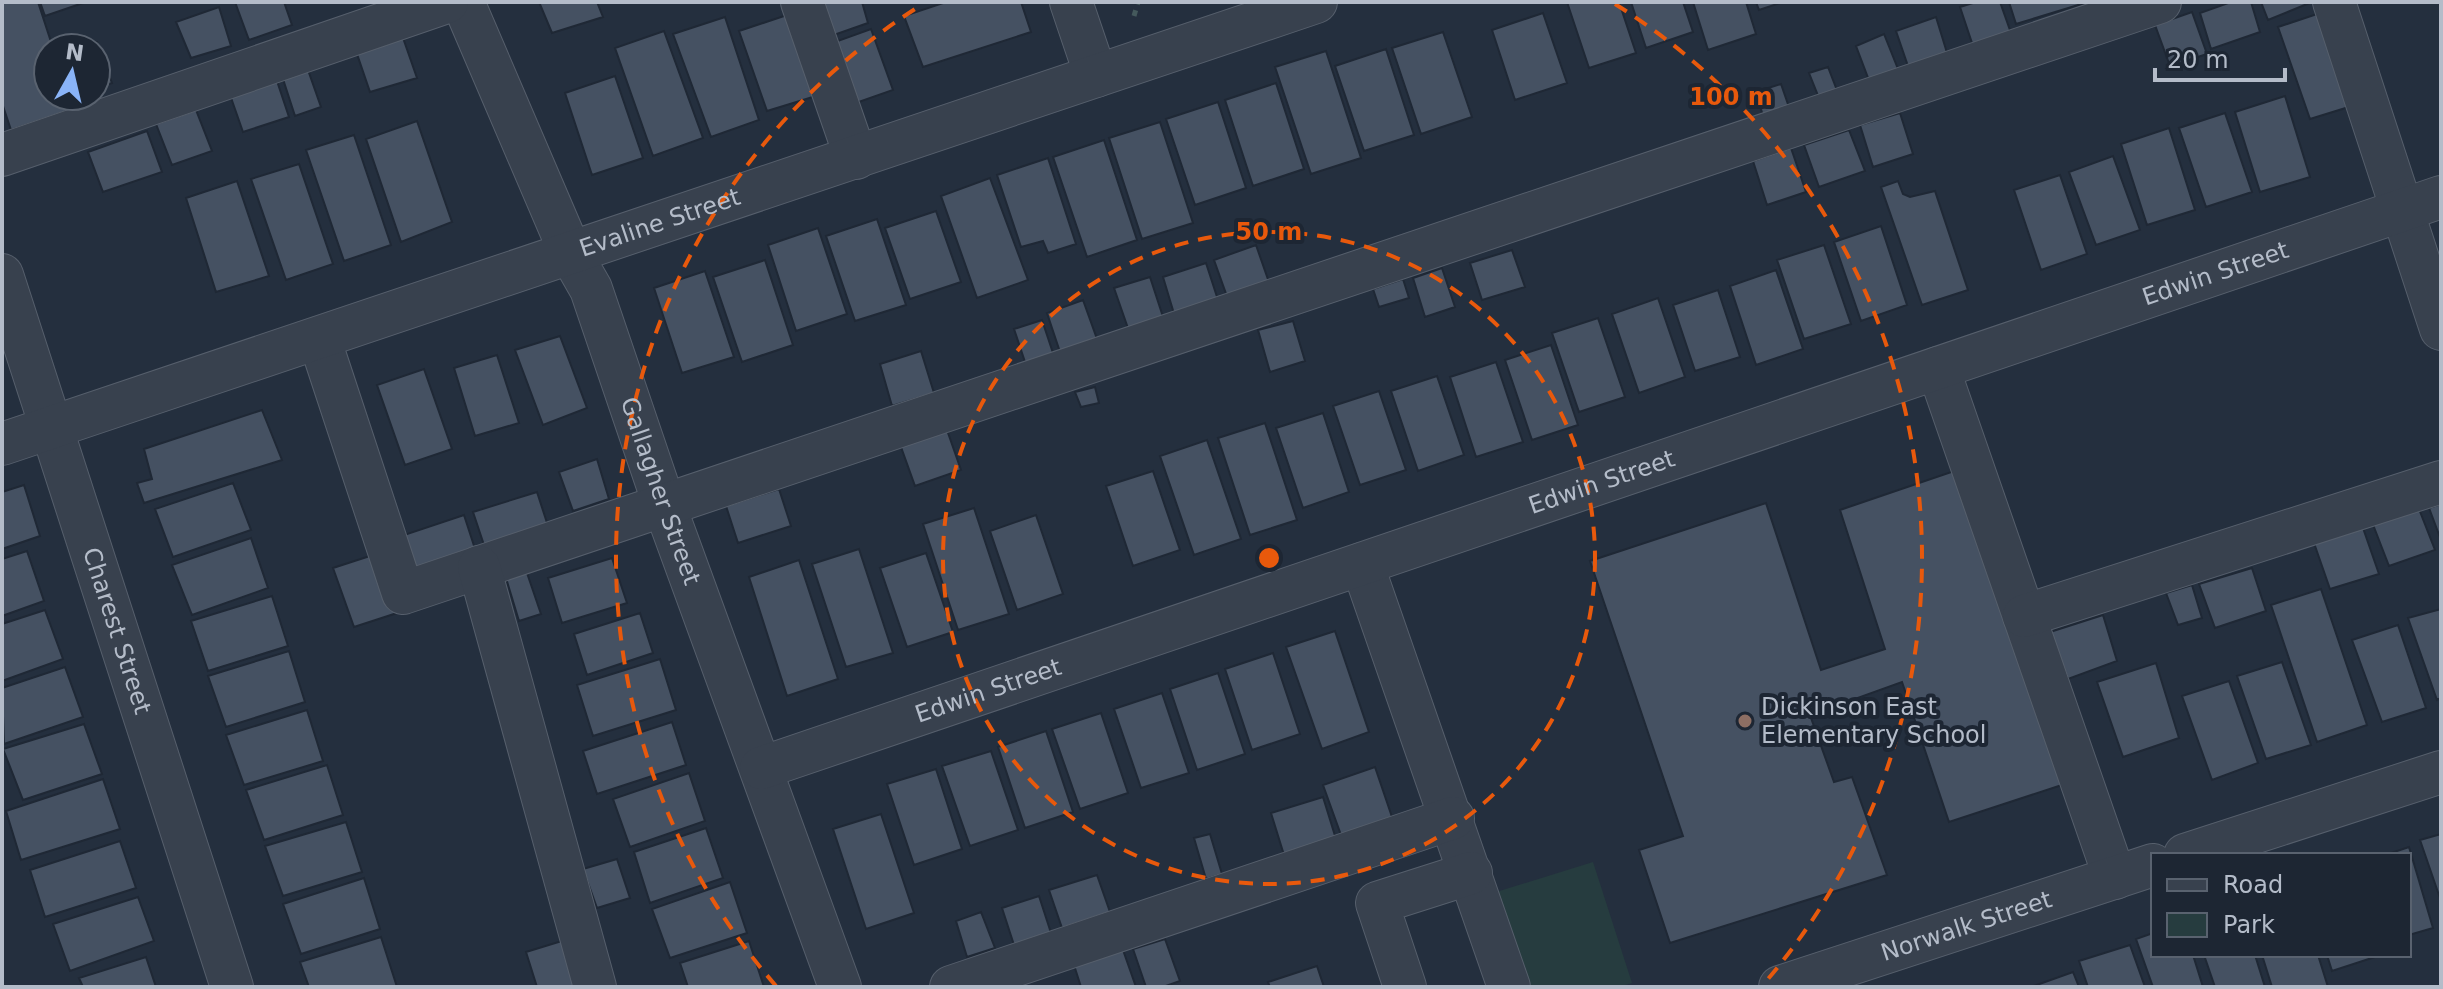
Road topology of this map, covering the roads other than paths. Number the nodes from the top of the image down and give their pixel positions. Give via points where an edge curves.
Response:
1 (447, 2) edge
2 (463, 2) edge
3 (802, 2) edge
4 (1071, 2) edge
5 (1316, 2) edge
6 (2160, 2) edge
7 (2334, 2) edge
8 (1096, 76) junction
9 (2, 155) edge
10 (856, 158) junction
11 (2422, 204) edge
12 (571, 254) junction
13 (2, 275) edge
14 (2441, 329) edge
15 (319, 338) junction
16 (1938, 368) junction
17 (51, 427) junction
18 (2, 444) edge
19 (2441, 482) edge
20 (665, 507) junction
21 (1362, 564) junction
22 (479, 567) junction
23 (2024, 616) junction
24 (761, 768) junction
25 (2441, 772) edge
26 (1453, 818) junction
27 (2191, 853) edge
28 (2134, 872) edge
29 (1471, 873) junction
30 (232, 987) edge
31 (595, 987) edge
32 (840, 987) edge
33 (951, 987) edge
34 (1405, 987) edge
35 (1509, 987) edge
36 (1780, 987) edge

1 - 9 street
2 - 12 street, Gallagher Street
3 - 10 street
4 - 8 street
5 - 8 street, Evaline Street
6 - 20 street
7 - 11 street
8 - 10 street, Evaline Street
10 - 12 street, Evaline Street
11 - 14 street
11 - 16 street, Edwin Street
12 - 15 street, Evaline Street
12 - 20 street, Gallagher Street via 591,289
13 - 17 street, Charest Street
15 - 17 street, Evaline Street
15 - 22 street via 403,593
16 - 21 street, Edwin Street
16 - 23 street
17 - 18 street, Evaline Street
17 - 30 street, Charest Street
19 - 23 street
20 - 22 street
20 - 24 street, Gallagher Street
21 - 24 street, Edwin Street
21 - 26 street
22 - 31 street
23 - 28 street
24 - 32 street, Gallagher Street
25 - 27 street
26 - 29 street
26 - 33 street
28 - 36 street, Norwalk Street
29 - 34 street via 1377,903
29 - 35 street

